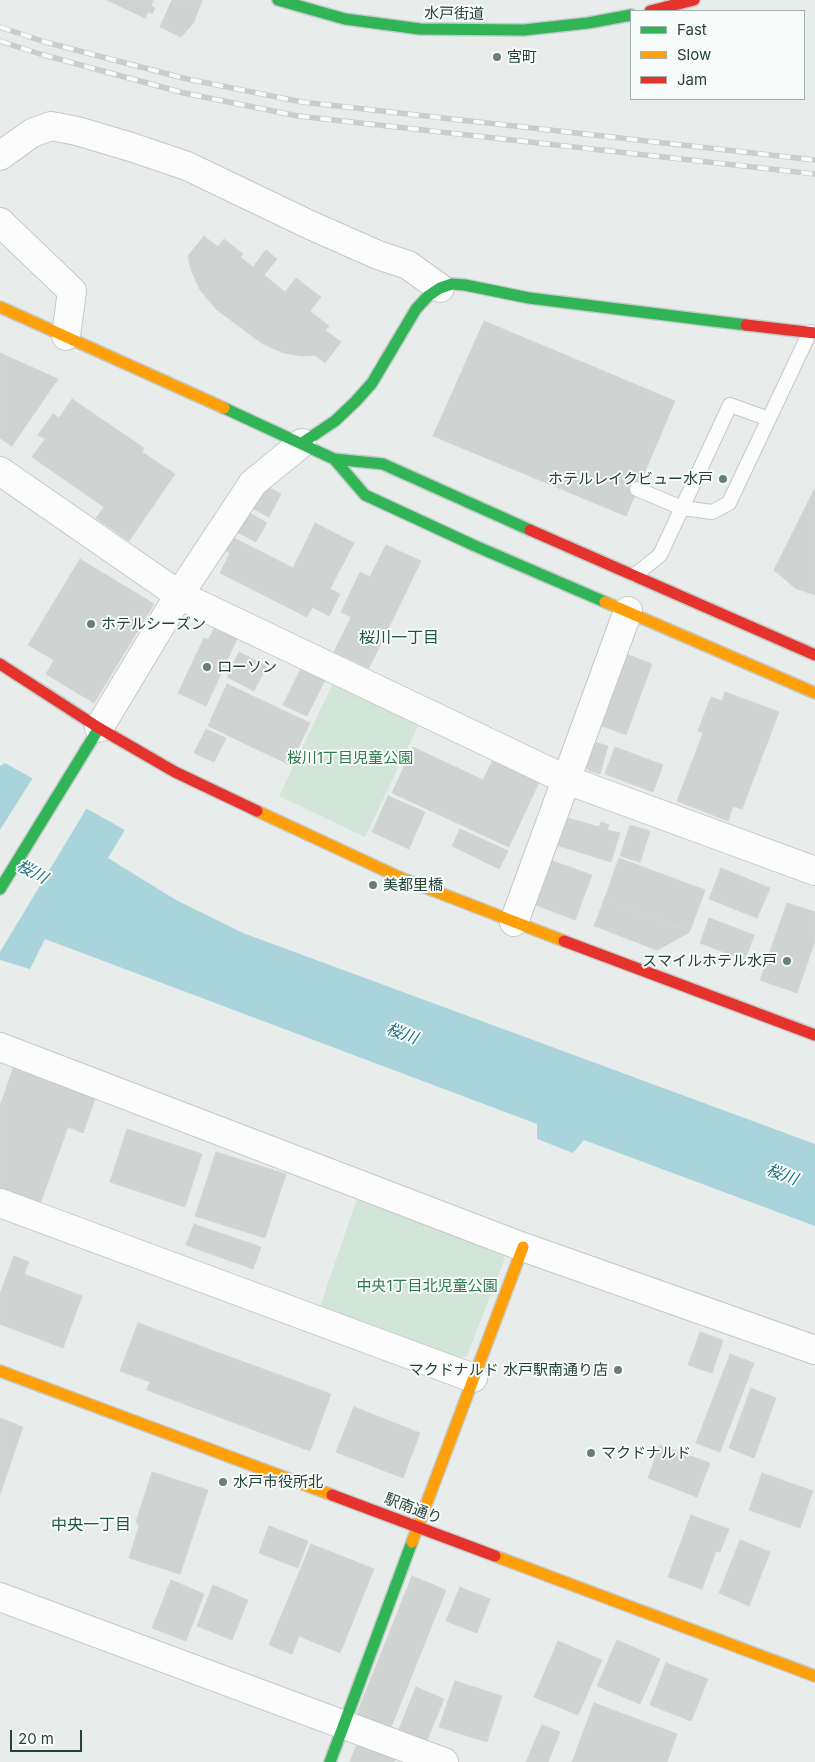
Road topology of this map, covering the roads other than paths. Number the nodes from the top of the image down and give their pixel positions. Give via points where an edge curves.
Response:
1 (278, 0) edge
2 (694, 0) edge
3 (654, 10) edge
4 (630, 15) edge
5 (0, 156) edge
6 (0, 222) edge
7 (440, 288) junction
8 (0, 307) edge
9 (813, 332) edge
10 (66, 336) junction
11 (769, 419) junction
12 (302, 442) junction
13 (334, 459) junction
14 (0, 471) edge
15 (637, 488) dead end
16 (682, 508) junction
17 (635, 575) junction
18 (179, 595) junction
19 (628, 611) junction
20 (815, 655) edge
21 (0, 664) edge
22 (815, 693) edge
23 (99, 728) junction
24 (567, 780) junction
25 (815, 871) edge
26 (0, 888) edge
27 (514, 922) junction
28 (815, 1035) edge
29 (0, 1047) edge
30 (0, 1203) edge
31 (523, 1247) junction
32 (815, 1350) edge
33 (0, 1371) edge
34 (473, 1378) junction
35 (418, 1527) junction
36 (0, 1596) edge
37 (815, 1676) edge
38 (344, 1725) junction
39 (330, 1762) edge
40 (444, 1762) edge

1 - 4 street, 水戸街道 via 345,19 420,29 524,30
2 - 3 street
5 - 7 street via 32,133 51,126 131,147 188,166 378,255 408,265
6 - 10 street via 72,291
7 - 9 street via 452,284 465,285 529,298
7 - 12 street via 416,309 372,383 356,401 335,421
8 - 10 street
9 - 11 lane
10 - 12 street
11 - 16 lane via 729,504 712,512
11 - 16 lane via 730,405
12 - 13 street
12 - 18 street via 253,483
13 - 17 street via 383,464
13 - 19 street via 365,495
14 - 18 street
15 - 16 lane
16 - 17 lane via 660,555
17 - 20 street
18 - 23 street
18 - 24 street
19 - 22 street
19 - 24 street
21 - 23 street
23 - 26 street
23 - 27 street via 175,772 343,852
24 - 25 street
24 - 27 street
27 - 28 street
29 - 31 street
30 - 34 street
31 - 32 street
31 - 34 street
33 - 35 street, 駅南通り
34 - 35 street
35 - 37 street, 駅南通り
35 - 38 street
36 - 38 street
38 - 39 street
38 - 40 street

